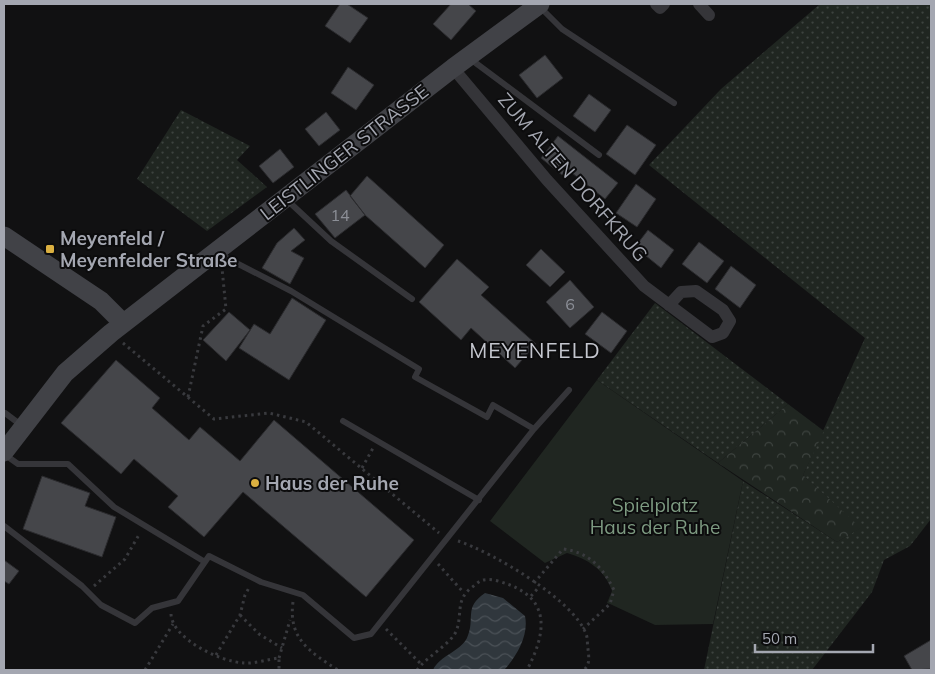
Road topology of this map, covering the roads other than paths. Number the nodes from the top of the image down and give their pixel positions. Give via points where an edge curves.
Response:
1 (539, 4) edge
2 (656, 4) edge
3 (664, 4) edge
4 (699, 4) edge
5 (709, 15) dead end
6 (460, 62) junction
7 (674, 103) dead end
8 (599, 155) dead end
9 (285, 198) junction
10 (4, 236) edge
11 (218, 253) junction
12 (412, 299) dead end
13 (669, 305) junction
14 (117, 328) junction
15 (569, 390) dead end
16 (5, 413) dead end
17 (343, 421) dead end
18 (22, 426) junction
19 (534, 429) junction
20 (4, 453) edge
21 (478, 500) junction
22 (4, 526) edge
23 (205, 562) junction

1 - 6 street, LEISTLINGER STRASSE
1 - 7 lane via 562,29
2 - 3 street via 660,8
4 - 5 street
6 - 8 lane
6 - 9 street, LEISTLINGER STRASSE
6 - 13 street, ZUM ALTEN DORFKRUG via 547,180 644,286
9 - 11 street, LEISTLINGER STRASSE
9 - 12 lane via 331,241
10 - 14 street via 101,301
11 - 14 street, LEISTLINGER STRASSE
11 - 19 lane via 291,291 419,369 415,377 451,398 487,417 493,406
13 - 13 street, ZUM ALTEN DORFKRUG via 681,292 696,291 723,310 730,321 723,333 712,337
14 - 18 street, LEISTLINGER STRASSE via 65,373
15 - 19 lane
16 - 18 lane
17 - 21 lane
18 - 20 street, LEISTLINGER STRASSE
19 - 21 lane
20 - 23 lane via 18,464 68,464 114,507
21 - 23 lane via 371,634 354,638 303,595 261,582 209,556
22 - 23 lane via 101,605 135,623 152,608 178,601

